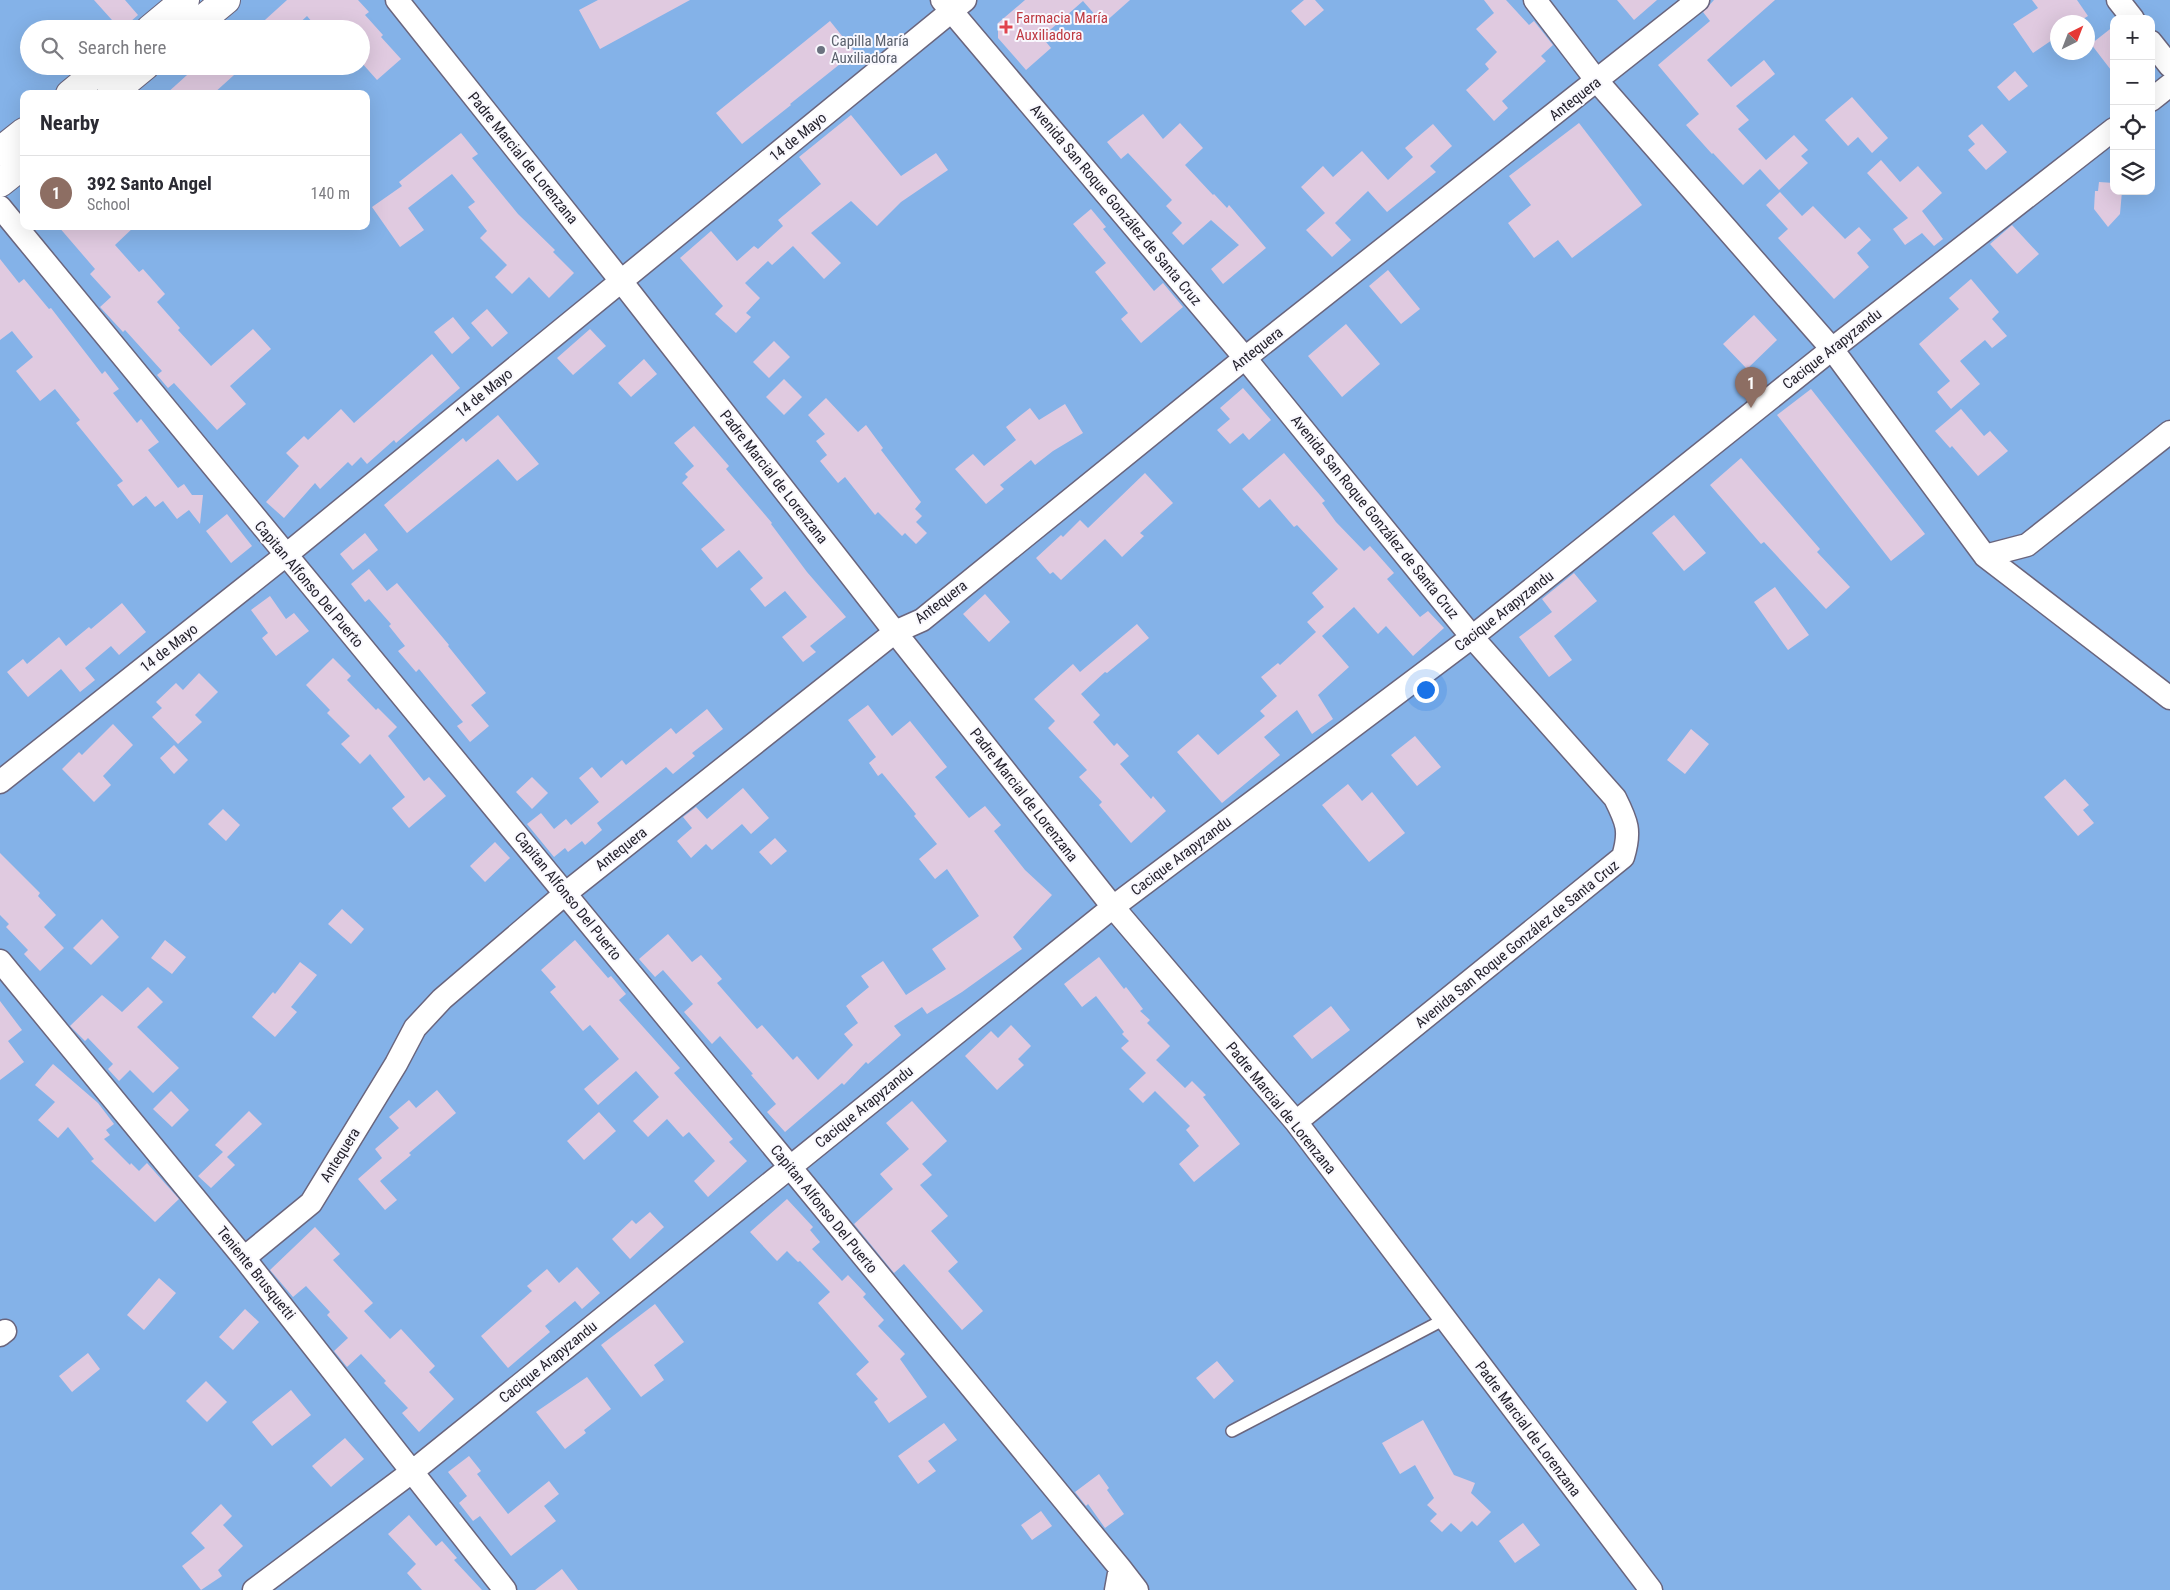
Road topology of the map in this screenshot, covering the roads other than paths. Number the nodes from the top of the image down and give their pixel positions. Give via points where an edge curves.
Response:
1 (185, 0) edge
2 (226, 0) edge
3 (397, 0) edge
4 (1535, 0) edge
5 (1698, 0) edge
6 (2118, 0) edge
7 (953, 4) edge
8 (2130, 15) edge
9 (161, 20) edge
10 (202, 20) edge
11 (2155, 47) edge
12 (2170, 66) edge
13 (93, 75) edge
14 (133, 75) edge
15 (1597, 81) junction
16 (2170, 85) edge
17 (75, 90) edge
18 (116, 90) edge
19 (2155, 97) edge
20 (2110, 132) edge
21 (20, 135) edge
22 (0, 151) edge
23 (20, 167) edge
24 (0, 184) edge
25 (0, 207) edge
26 (621, 281) junction
27 (1832, 349) junction
28 (1246, 358) junction
29 (2170, 432) edge
30 (286, 555) junction
31 (1985, 556) junction
32 (895, 632) junction
33 (1472, 637) junction
34 (2170, 698) edge
35 (0, 782) edge
36 (566, 893) junction
37 (1113, 907) junction
38 (0, 961) edge
39 (1296, 1122) junction
40 (790, 1167) junction
41 (244, 1258) junction
42 (1445, 1319) junction
43 (1232, 1430) dead end
44 (413, 1471) junction
45 (1120, 1568) junction
46 (254, 1590) edge
47 (505, 1590) edge
48 (1116, 1590) edge
49 (1137, 1590) edge
50 (1651, 1590) edge

1 - 9 street
2 - 10 street
3 - 26 street, Padre Marcial de Lorenzana
4 - 15 street
5 - 15 street, Antequera
6 - 8 street
7 - 26 street, 14 de Mayo
7 - 28 street, Avenida San Roque González de Santa Cruz
11 - 12 street
13 - 17 street
14 - 18 street
15 - 27 street
15 - 28 street, Antequera
16 - 19 street
20 - 27 street, Cacique Arapyzandu
21 - 22 street
23 - 24 street
25 - 30 street, Capitan Alfonso Del Puerto
26 - 30 street, 14 de Mayo
26 - 32 street, Padre Marcial de Lorenzana
27 - 31 street
27 - 33 street, Cacique Arapyzandu
28 - 32 street, Antequera via 922,620
28 - 33 street, Avenida San Roque González de Santa Cruz
29 - 31 street via 2027,545
30 - 35 street, 14 de Mayo
30 - 36 street, Capitan Alfonso Del Puerto
31 - 34 street
32 - 36 street, Antequera
32 - 37 street, Padre Marcial de Lorenzana
33 - 37 street, Cacique Arapyzandu
33 - 39 street, Avenida San Roque González de Santa Cruz via 1615,798 1629,839 1623,857
36 - 40 street, Capitan Alfonso Del Puerto
36 - 41 street, Antequera via 442,999 415,1028 310,1203
37 - 39 street, Padre Marcial de Lorenzana
37 - 40 street, Cacique Arapyzandu
38 - 41 street, Teniente Brusquetti
39 - 42 street, Padre Marcial de Lorenzana
40 - 44 street, Cacique Arapyzandu
40 - 45 street, Capitan Alfonso Del Puerto
41 - 44 street, Teniente Brusquetti
42 - 43 lane
42 - 50 street, Padre Marcial de Lorenzana
44 - 46 street, Cacique Arapyzandu
44 - 47 street, Teniente Brusquetti
45 - 48 street
45 - 49 street, Capitan Alfonso Del Puerto

